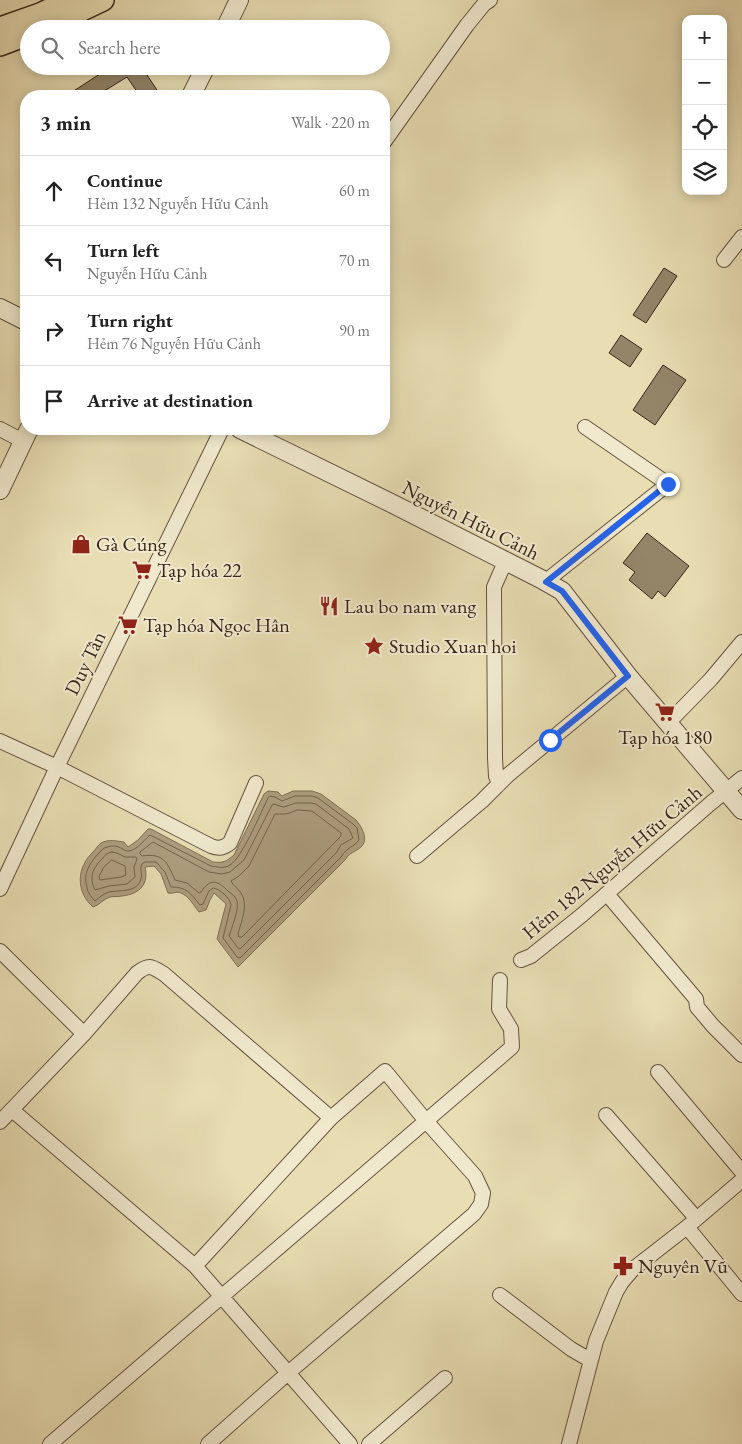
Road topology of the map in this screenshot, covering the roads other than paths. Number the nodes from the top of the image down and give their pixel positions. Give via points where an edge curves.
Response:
1 (70, 0) edge
2 (103, 0) edge
3 (240, 0) edge
4 (490, 0) edge
5 (48, 20) edge
6 (50, 20) edge
7 (230, 20) edge
8 (20, 25) edge
9 (0, 28) edge
10 (20, 37) edge
11 (0, 45) edge
12 (202, 75) edge
13 (194, 90) edge
14 (390, 133) edge
15 (742, 237) edge
16 (724, 260) dead end
17 (0, 308) edge
18 (20, 318) edge
19 (585, 427) dead end
20 (0, 429) edge
21 (20, 434) edge
22 (26, 435) edge
23 (219, 435) edge
24 (252, 435) edge
25 (0, 490) edge
26 (505, 562) junction
27 (546, 582) junction
28 (742, 642) edge
29 (628, 676) junction
30 (668, 723) junction
31 (0, 741) edge
32 (57, 767) junction
33 (742, 778) edge
34 (256, 783) dead end
35 (499, 784) junction
36 (727, 791) junction
37 (742, 810) edge
38 (417, 856) dead end
39 (0, 889) edge
40 (607, 894) junction
41 (0, 951) edge
42 (521, 960) dead end
43 (500, 980) dead end
44 (84, 1034) junction
45 (742, 1055) edge
46 (658, 1072) dead end
47 (12, 1110) junction
48 (606, 1115) dead end
49 (331, 1118) junction
50 (426, 1121) junction
51 (0, 1122) edge
52 (742, 1172) edge
53 (742, 1180) edge
54 (692, 1222) junction
55 (195, 1266) junction
56 (742, 1294) edge
57 (500, 1295) dead end
58 (221, 1297) junction
59 (590, 1360) junction
60 (288, 1373) junction
61 (445, 1378) dead end
62 (50, 1444) edge
63 (208, 1444) edge
64 (350, 1444) edge
65 (369, 1444) edge
66 (569, 1444) edge

1 - 5 main road
2 - 6 main road
3 - 7 street
4 - 14 street via 467,24
8 - 9 main road
10 - 11 main road
12 - 13 street
15 - 16 street
17 - 18 street
19 - 27 street via 668,484
20 - 21 street
22 - 25 street
23 - 32 street, Duy Tân
24 - 26 street, Nguyễn Hữu Cảnh
26 - 27 street, Nguyễn Hữu Cảnh
26 - 35 street via 494,587 495,758
27 - 29 street, Nguyễn Hữu Cảnh via 562,591
28 - 30 street
29 - 30 street, Nguyễn Hữu Cảnh
29 - 35 street
30 - 36 street, Nguyễn Hữu Cảnh
31 - 32 street
32 - 34 street via 218,848 230,843
32 - 39 street, Duy Tân
33 - 36 street, Hẻm 182 Nguyễn Hữu Cảnh
35 - 38 street
36 - 37 street, Nguyễn Hữu Cảnh
36 - 40 street, Hẻm 182 Nguyễn Hữu Cảnh
40 - 42 street, Hẻm 182 Nguyễn Hữu Cảnh via 531,956
40 - 45 street via 696,999 697,1007
41 - 44 street
43 - 50 street via 499,1009 511,1029 512,1047
44 - 47 street
44 - 49 street via 137,973 150,966 164,974
46 - 52 street
47 - 51 street
47 - 55 street
48 - 54 street
49 - 50 street via 386,1071
49 - 55 street
50 - 58 street
50 - 60 street via 475,1176 483,1193 481,1204 474,1214
53 - 54 street
54 - 56 street
54 - 59 street via 633,1269 622,1282
55 - 58 street
57 - 59 street
58 - 60 street
58 - 62 street
59 - 66 street
60 - 63 street
60 - 64 street
61 - 65 street

